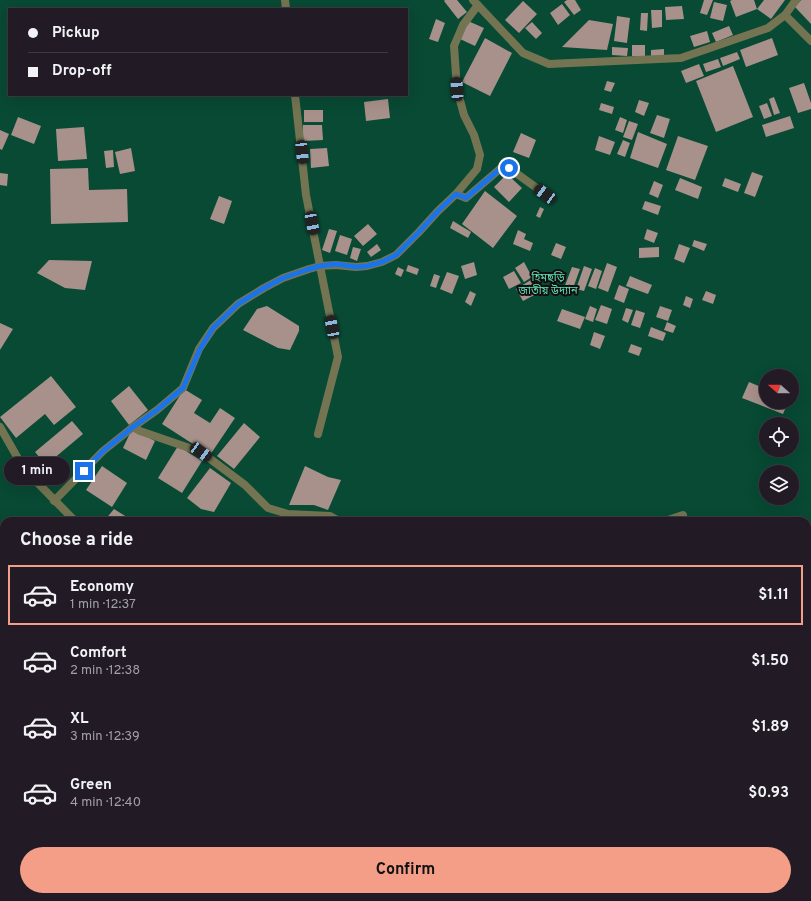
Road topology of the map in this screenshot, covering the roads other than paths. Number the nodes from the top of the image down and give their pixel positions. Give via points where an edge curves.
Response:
1 (796, 0) edge
2 (475, 2) edge
3 (785, 15) junction
4 (811, 41) edge
5 (295, 96) edge
6 (456, 194) junction
7 (545, 194) dead end
8 (320, 266) junction
9 (0, 427) edge
10 (133, 427) junction
11 (318, 434) dead end
12 (54, 501) junction
13 (683, 515) dead end
14 (71, 517) edge
15 (332, 517) edge
16 (677, 517) edge

1 - 3 street
2 - 3 street via 523,53 549,64 681,58 768,28
2 - 6 street via 454,46 457,89 480,155 477,169
3 - 4 street
5 - 8 street via 306,195
6 - 7 street via 466,198 501,168 509,168
6 - 8 street via 396,255 367,266
8 - 10 street via 283,278 238,304 213,328 200,349 183,388
8 - 11 street via 338,357
9 - 12 street via 24,469
10 - 12 street via 103,451
10 - 15 street via 201,452 245,485 268,508 288,514
12 - 14 street
13 - 16 street

